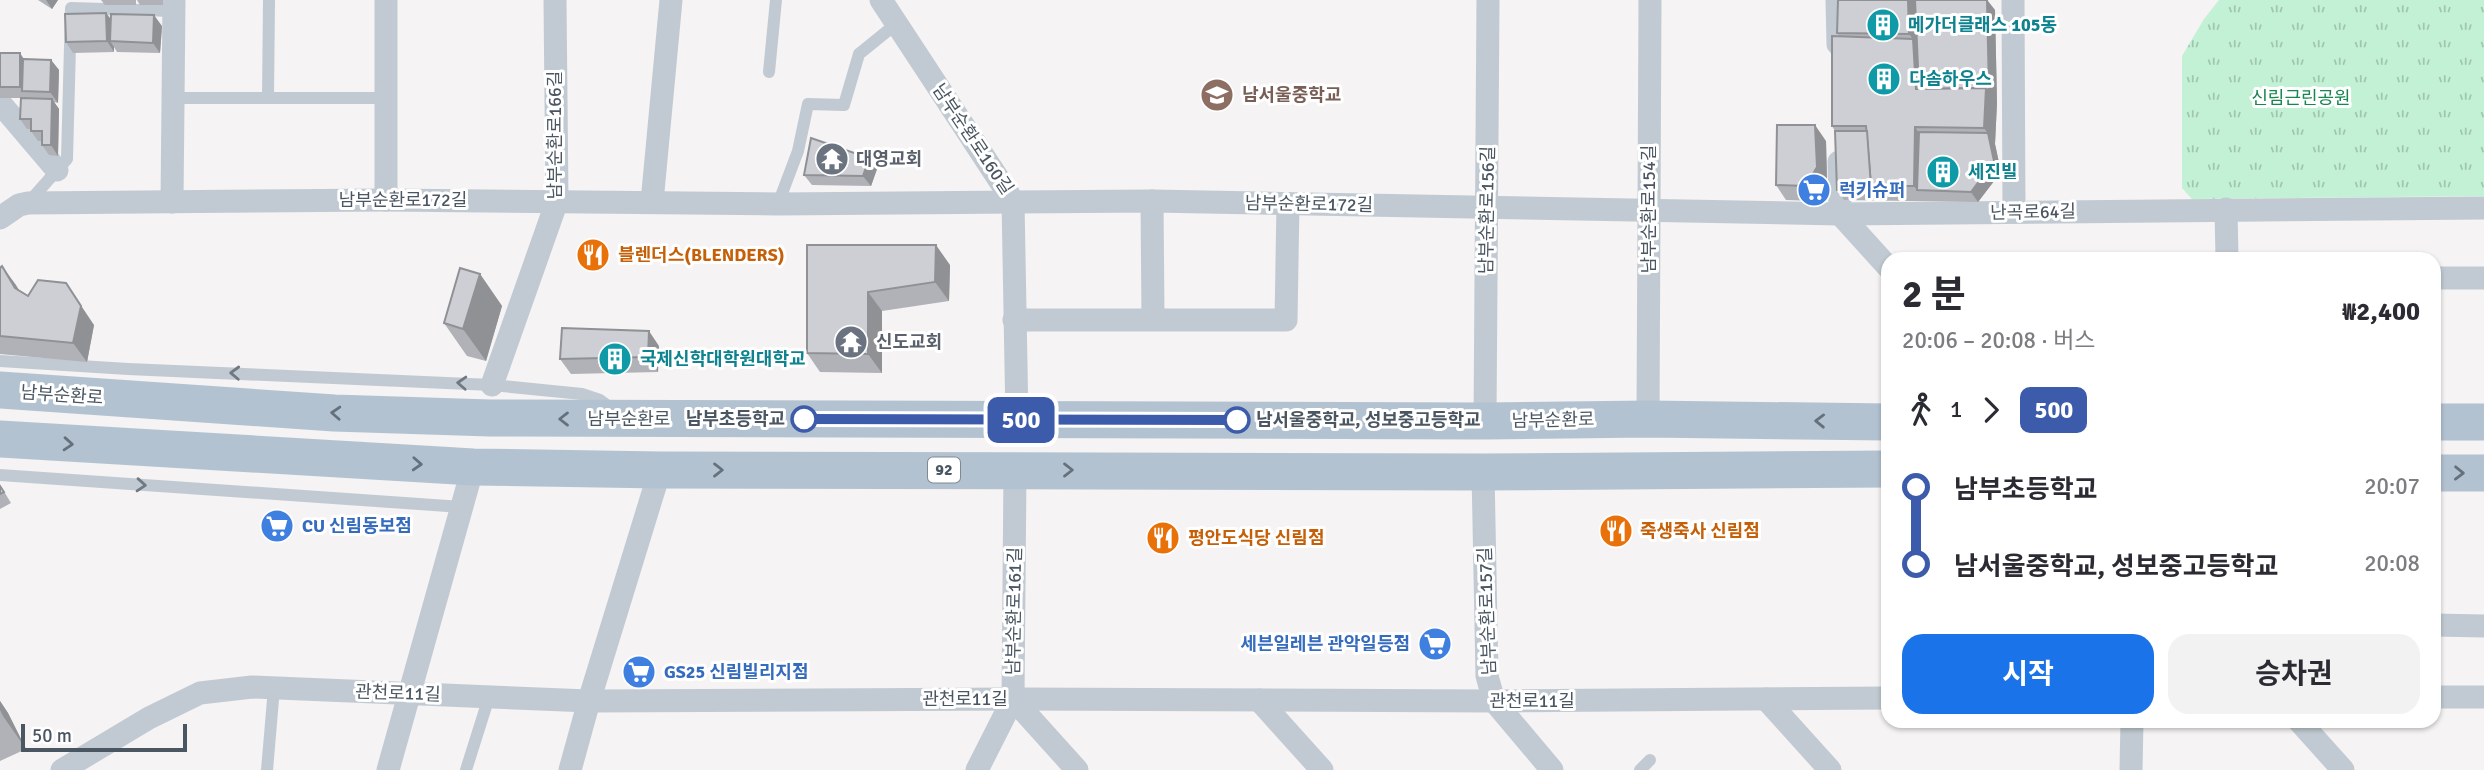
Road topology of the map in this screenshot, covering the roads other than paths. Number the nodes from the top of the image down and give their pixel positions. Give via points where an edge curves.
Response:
1 (269, 0) edge
2 (386, 0) edge
3 (555, 0) edge
4 (671, 0) edge
5 (775, 0) edge
6 (881, 0) edge
7 (1488, 0) edge
8 (1650, 0) edge
9 (1838, 0) edge
10 (2013, 0) edge
11 (174, 5) edge
12 (896, 24) junction
13 (1838, 67) edge
14 (769, 72) dead end
15 (268, 96) junction
16 (173, 98) junction
17 (385, 98) junction
18 (0, 103) edge
19 (1839, 147) edge
20 (57, 170) junction
21 (386, 200) junction
22 (557, 201) junction
23 (1013, 201) junction
24 (1152, 201) junction
25 (172, 202) junction
26 (652, 202) junction
27 (28, 203) junction
28 (778, 204) junction
29 (1288, 204) junction
30 (1488, 207) junction
31 (2484, 208) edge
32 (2226, 209) junction
33 (1649, 210) junction
34 (2014, 212) junction
35 (1840, 214) junction
36 (0, 218) edge
37 (2227, 252) edge
38 (1881, 259) edge
39 (2441, 278) edge
40 (2484, 278) edge
41 (1153, 319) junction
42 (1014, 320) junction
43 (0, 361) edge
44 (492, 385) junction
45 (0, 390) edge
46 (618, 419) junction
47 (1648, 419) junction
48 (1017, 420) junction
49 (1485, 421) junction
50 (1881, 422) edge
51 (2441, 422) edge
52 (2484, 422) edge
53 (0, 439) edge
54 (473, 467) junction
55 (660, 470) junction
56 (1015, 470) junction
57 (1881, 470) edge
58 (1483, 472) junction
59 (2441, 473) edge
60 (2484, 473) edge
61 (0, 475) edge
62 (462, 507) junction
63 (2441, 625) edge
64 (2484, 626) edge
65 (274, 688) junction
66 (410, 694) junction
67 (489, 697) junction
68 (2441, 697) edge
69 (2484, 697) edge
70 (1881, 698) edge
71 (1013, 699) junction
72 (1766, 699) junction
73 (1259, 700) junction
74 (589, 701) junction
75 (1494, 701) junction
76 (2132, 728) edge
77 (2305, 728) edge
78 (1650, 760) dead end
79 (62, 770) edge
80 (267, 770) edge
81 (388, 770) edge
82 (466, 770) edge
83 (570, 770) edge
84 (977, 770) edge
85 (1077, 770) edge
86 (1322, 770) edge
87 (1552, 770) edge
88 (1640, 770) edge
89 (1830, 770) edge
90 (2131, 770) edge
91 (2343, 770) edge

1 - 15 lane
2 - 17 street
3 - 22 street, 남부순환로166길
4 - 26 street
5 - 14 lane
6 - 12 street, 남부순환로160길
7 - 30 street, 남부순환로156길
8 - 33 street, 남부순환로154길
9 - 13 street
10 - 34 street
11 - 16 street
11 - 20 lane, 남부순환로172길 via 71,8 67,159
12 - 23 street, 남부순환로160길
12 - 28 lane via 859,54 844,105 808,104
15 - 16 lane
15 - 17 lane
16 - 25 street
17 - 21 street
18 - 20 street
19 - 35 street
20 - 27 lane, 남부순환로172길
21 - 22 street, 남부순환로172길
21 - 25 street, 남부순환로172길
22 - 26 street, 남부순환로172길
22 - 44 street, 남부순환로166길
23 - 24 street, 남부순환로172길
23 - 28 street, 남부순환로172길
23 - 42 street, 남부순환로160길
24 - 29 street, 남부순환로172길
24 - 41 street
25 - 27 street, 남부순환로172길
26 - 28 street, 남부순환로172길
27 - 36 street, 남부순환로172길
29 - 30 street, 남부순환로172길
29 - 41 street via 1286,320
30 - 33 street, 남부순환로172길
30 - 49 street, 남부순환로156길
31 - 32 street, 난곡로64길
32 - 34 street, 난곡로64길
32 - 37 street
33 - 35 street, 남부순환로172길
33 - 47 street, 남부순환로154길
34 - 35 street, 난곡로64길
35 - 38 street
39 - 40 street
41 - 42 street
42 - 48 street, 남부순환로160길
44 -> 43 lane
44 - 46 lane via 582,394 600,400
46 -> 45 main road, 남부순환로 via 334,413
46 - 48 main road, 남부순환로
47 - 49 main road, 남부순환로
50 -> 47 main road, 남부순환로
48 - 49 main road, 남부순환로
51 - 52 main road
53 -> 54 main road, 92
54 - 55 main road, 92
54 - 62 street
55 -> 56 main road, 92
55 - 74 street
56 -> 58 main road, 92
56 - 71 street, 남부순환로161길
57 - 58 main road, 92
58 - 75 street, 남부순환로157길 via 1487,676
59 -> 60 main road
61 -> 62 lane
62 - 66 street
63 - 64 street
65 - 66 street, 관천로11길
65 - 79 street, 관천로11길 via 200,693
65 - 80 lane
66 - 67 street, 관천로11길
66 - 81 street
67 - 74 street, 관천로11길
67 - 82 lane
68 - 69 street
70 - 72 street, 관천로11길
71 - 73 street, 관천로11길
71 - 74 street, 관천로11길
71 - 84 street
71 - 85 street, 남부순환로161길
72 - 75 street, 관천로11길
72 - 89 street
73 - 75 street, 관천로11길
73 - 86 street
74 - 83 street
75 - 87 street, 남부순환로157길
76 - 90 street
77 - 91 street
78 - 88 lane

